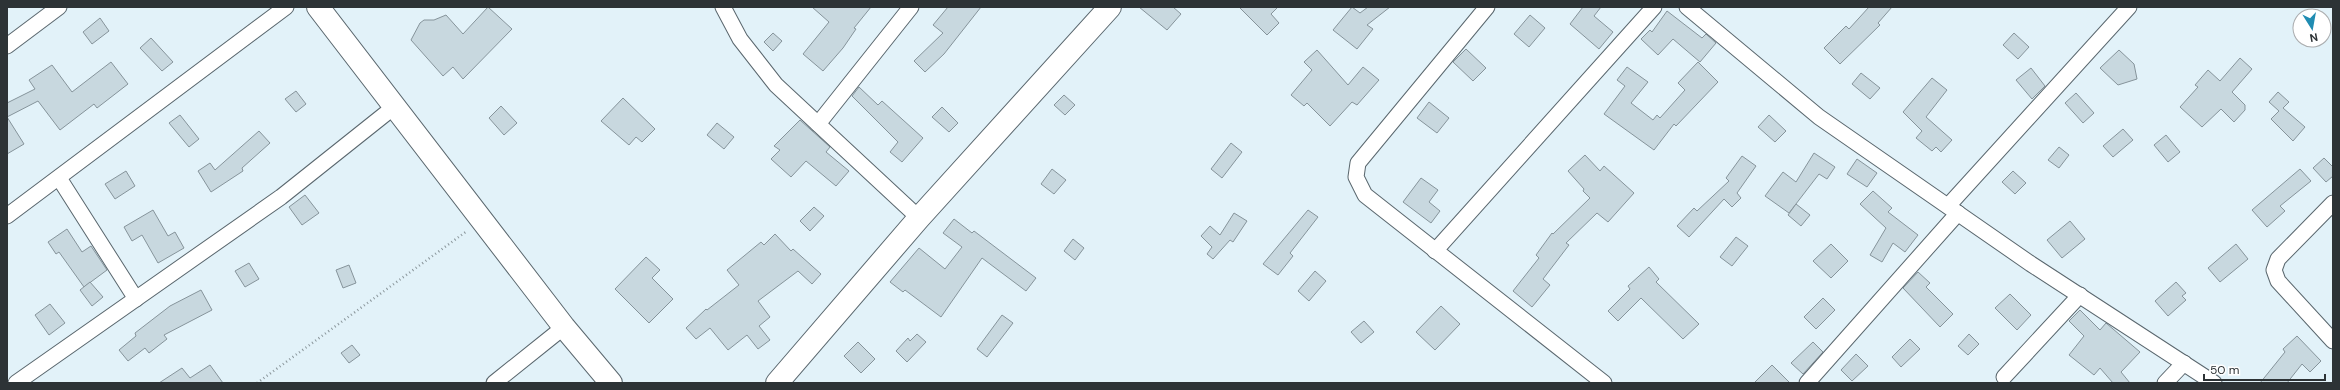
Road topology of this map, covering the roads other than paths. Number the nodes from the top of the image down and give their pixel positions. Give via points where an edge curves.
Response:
1 (59, 7) edge
2 (286, 7) edge
3 (318, 7) edge
4 (911, 7) edge
5 (1110, 7) edge
6 (1487, 7) edge
7 (1654, 7) edge
8 (1687, 7) edge
9 (2129, 7) edge
10 (730, 11) edge
11 (7, 46) edge
12 (394, 106) junction
13 (818, 124) junction
14 (59, 178) junction
15 (2333, 203) edge
16 (1953, 209) junction
17 (7, 216) edge
18 (919, 218) junction
19 (1436, 251) junction
20 (2080, 295) junction
21 (136, 299) junction
22 (564, 327) junction
23 (2333, 341) edge
24 (2184, 363) junction
25 (2004, 377) dead end
26 (16, 383) edge
27 (494, 383) edge
28 (611, 383) edge
29 (777, 383) edge
30 (1604, 383) edge
31 (1807, 383) edge
32 (2165, 383) edge
33 (2214, 383) edge

1 - 11 street
2 - 14 street
3 - 12 street
4 - 13 street
5 - 18 street
6 - 19 street via 1358,163 1356,178 1365,195
7 - 19 street
8 - 16 street via 1819,116
9 - 16 street
10 - 13 street via 740,39 776,85
12 - 21 street via 281,197
12 - 22 street
13 - 18 street
14 - 17 street
14 - 21 street
15 - 23 street via 2278,259 2274,270 2278,281
16 - 20 street
16 - 31 street
18 - 29 street
19 - 30 street
20 - 24 street
20 - 25 street
21 - 26 street
22 - 27 street
22 - 28 street
24 - 32 street
24 - 33 street

